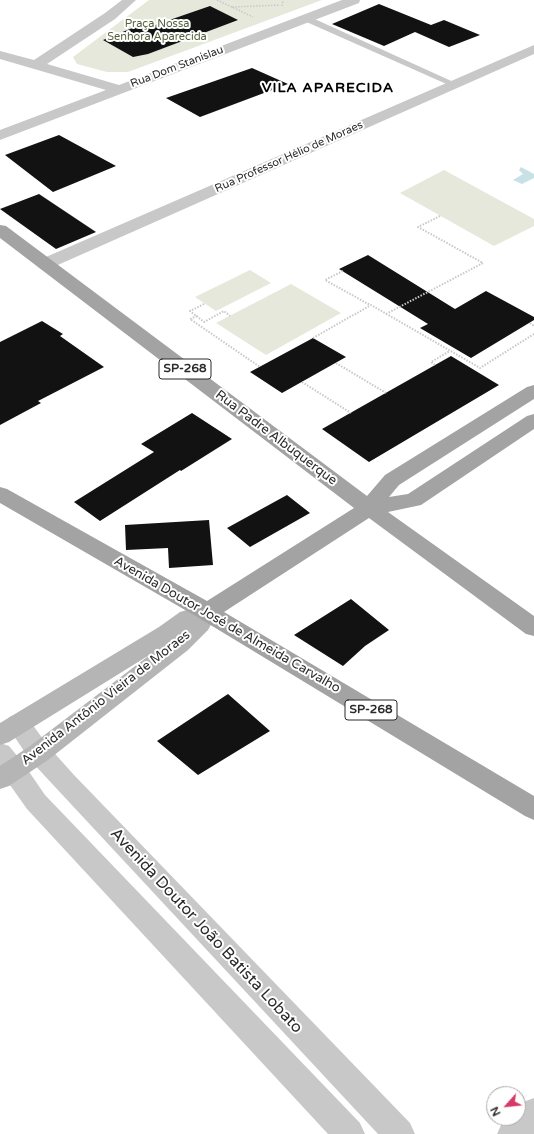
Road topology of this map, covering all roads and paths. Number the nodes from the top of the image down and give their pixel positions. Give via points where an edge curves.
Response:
1 (130, 0) edge
2 (217, 0) edge
3 (354, 0) edge
4 (306, 18) junction
5 (279, 28) junction
6 (534, 49) edge
7 (0, 56) edge
8 (36, 65) junction
9 (454, 84) junction
10 (120, 89) junction
11 (0, 134) edge
12 (440, 216) dead end
13 (0, 230) edge
14 (44, 264) junction
15 (343, 271) dead end
16 (204, 304) dead end
17 (371, 305) junction
18 (386, 314) junction
19 (196, 316) junction
20 (230, 316) dead end
21 (530, 323) dead end
22 (534, 326) edge
23 (534, 334) edge
24 (313, 338) dead end
25 (450, 351) junction
26 (336, 363) dead end
27 (435, 365) dead end
28 (260, 367) dead end
29 (302, 382) dead end
30 (534, 391) edge
31 (386, 393) dead end
32 (351, 413) dead end
33 (534, 420) edge
34 (0, 494) edge
35 (369, 508) junction
36 (207, 612) junction
37 (534, 628) edge
38 (9, 729) edge
39 (39, 753) junction
40 (5, 767) edge
41 (534, 809) edge
42 (534, 1112) edge
43 (349, 1134) edge
44 (399, 1134) edge
45 (513, 1134) edge

1 - 8 street
2 - 5 path
3 - 4 street, Rua Dom Stanislau
4 - 5 street, Rua Dom Stanislau
4 - 9 lane
5 - 10 street, Rua Dom Stanislau
6 - 9 street, Rua Professor Hélio de Moraes
7 - 8 street
8 - 10 street
9 - 14 street, Rua Professor Hélio de Moraes
10 - 11 street, Rua Dom Stanislau
12 - 18 path via 418,227 483,262
13 - 14 main road, Rua Padre Albuquerque / SP-268
14 - 35 main road, Rua Padre Albuquerque / SP-268
15 - 17 path via 325,280
16 - 19 path via 190,311
17 - 18 path
17 - 24 path
18 - 25 path
19 - 20 path via 204,322 224,311
19 - 28 path via 190,319
21 - 22 path
23 - 25 path via 480,368
25 - 27 path via 431,362
26 - 31 path
29 - 32 path
30 - 35 main road, Avenida Antônio Vieira de Moraes via 392,480
33 - 35 main road, Avenida Antônio Vieira de Moraes via 414,500
34 - 36 main road, Avenida Doutor José de Almeida Carvalho / SP-268
35 - 36 main road, Avenida Antônio Vieira de Moraes
35 - 37 main road, Rua Padre Albuquerque / SP-268
36 - 38 main road via 188,618
36 - 39 main road, Avenida Antônio Vieira de Moraes via 200,624 180,644
36 - 41 main road, Avenida Doutor José de Almeida Carvalho / SP-268
38 - 39 street, Avenida Doutor João Batista Lobato
39 - 40 main road, Avenida Antônio Vieira de Moraes
39 - 44 street, Avenida Doutor João Batista Lobato
40 - 43 street
42 - 45 street

